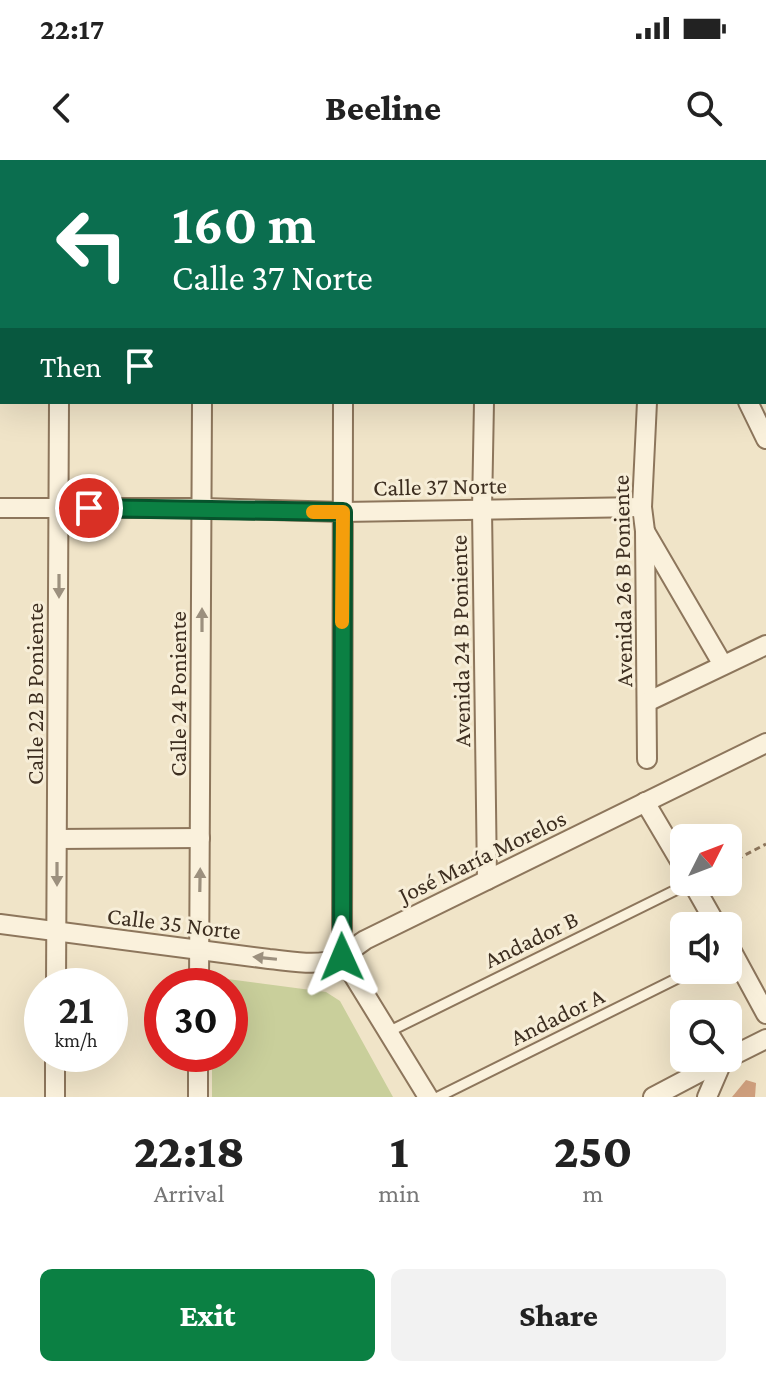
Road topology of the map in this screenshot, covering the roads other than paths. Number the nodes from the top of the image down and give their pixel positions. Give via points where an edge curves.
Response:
1 (59, 404) edge
2 (202, 404) edge
3 (343, 404) edge
4 (484, 404) edge
5 (647, 404) edge
6 (749, 404) edge
7 (766, 439) edge
8 (642, 507) junction
9 (0, 508) edge
10 (60, 508) junction
11 (203, 508) junction
12 (482, 509) junction
13 (343, 512) junction
14 (645, 531) junction
15 (766, 645) edge
16 (723, 665) junction
17 (647, 702) junction
18 (766, 743) edge
19 (647, 759) dead end
20 (645, 802) junction
21 (200, 838) junction
22 (57, 839) junction
23 (670, 844) edge
24 (487, 880) junction
25 (670, 893) edge
26 (0, 924) edge
27 (56, 932) junction
28 (199, 950) junction
29 (342, 957) junction
30 (56, 968) edge
31 (199, 968) edge
32 (742, 972) edge
33 (670, 982) edge
34 (766, 1014) edge
35 (388, 1032) junction
36 (766, 1039) edge
37 (742, 1051) edge
38 (55, 1072) edge
39 (198, 1072) edge
40 (701, 1072) edge
41 (720, 1072) edge
42 (55, 1097) edge
43 (198, 1097) edge
44 (428, 1097) edge
45 (438, 1097) edge
46 (653, 1097) edge
47 (707, 1097) edge

1 - 10 street, Calle 22 B Poniente
2 - 11 street, Calle 24 Poniente
3 - 13 street
4 - 12 street, Avenida 24 B Poniente
5 - 8 street, Avenida 26 B Poniente
6 - 7 street
8 - 12 street, Calle 37 Norte
8 - 14 street, Avenida 26 B Poniente
9 - 10 street, Calle 37 Norte
10 - 11 street, Calle 37 Norte
10 -> 22 street, Calle 22 B Poniente
11 - 13 street, Calle 37 Norte
21 -> 11 street, Calle 24 Poniente
12 - 13 street, Calle 37 Norte
12 - 24 street, Avenida 24 B Poniente
13 - 29 street
14 - 16 street
14 - 17 street, Avenida 26 B Poniente
15 - 16 street
16 - 17 street
17 - 19 street, Avenida 26 B Poniente
18 - 20 street, José María Morelos
20 - 23 street
20 - 24 street, José María Morelos
21 - 22 street
28 -> 21 street, Calle 24 Poniente
22 -> 27 street, Calle 22 B Poniente
24 - 29 street, José María Morelos via 365,940
25 - 35 lane, Andador B
26 - 27 street, Calle 35 Norte
27 - 28 street, Calle 35 Norte
27 - 30 street, Calle 22 B Poniente
29 -> 28 street, Calle 35 Norte via 311,962
28 - 31 street, Calle 24 Poniente
29 - 35 street
32 - 34 street
33 - 45 lane, Andador A
35 - 44 street
36 - 37 street
38 - 42 street
39 - 43 street
40 - 46 street
41 - 47 street

